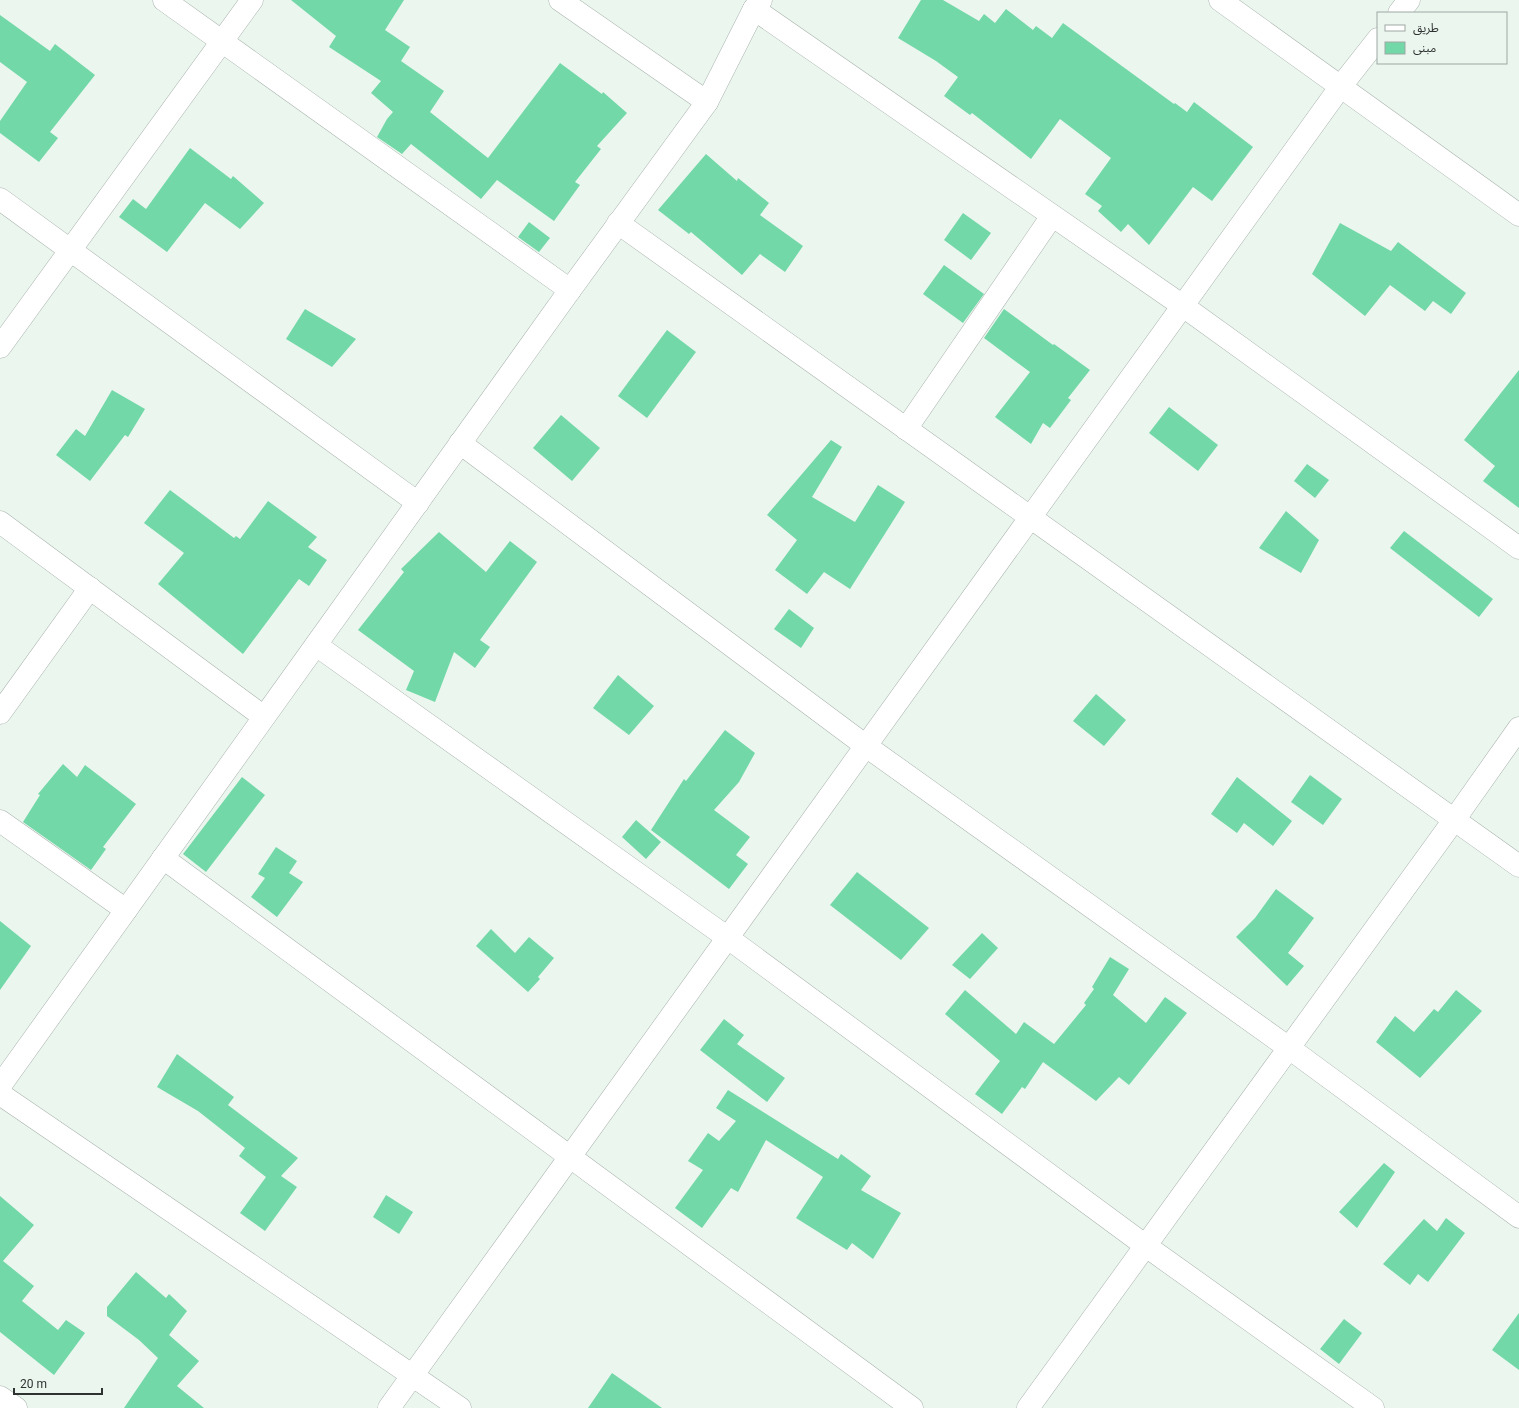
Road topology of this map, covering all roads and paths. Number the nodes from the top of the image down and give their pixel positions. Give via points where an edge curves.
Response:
1 (164, 0) edge
2 (252, 0) edge
3 (560, 0) edge
4 (1220, 0) edge
5 (1409, 0) edge
6 (757, 4) edge
7 (1400, 12) edge
8 (1377, 40) edge
9 (222, 41) junction
10 (1341, 86) junction
11 (707, 102) junction
12 (0, 199) edge
13 (1519, 215) edge
14 (1052, 216) junction
15 (618, 223) junction
16 (70, 250) junction
17 (570, 290) junction
18 (1183, 306) junction
19 (0, 347) edge
20 (906, 429) junction
21 (460, 443) junction
22 (418, 503) junction
23 (1031, 518) junction
24 (0, 522) edge
25 (1519, 548) edge
26 (90, 588) junction
27 (316, 645) junction
28 (0, 713) edge
29 (264, 717) junction
30 (1519, 728) edge
31 (866, 746) junction
32 (1454, 820) junction
33 (0, 821) edge
34 (163, 858) junction
35 (1519, 866) edge
36 (126, 910) junction
37 (728, 938) junction
38 (1290, 1048) junction
39 (0, 1086) edge
40 (0, 1094) edge
41 (570, 1157) junction
42 (1519, 1217) edge
43 (1146, 1246) junction
44 (412, 1375) junction
45 (0, 1397) edge
46 (16, 1408) edge
47 (388, 1408) edge
48 (460, 1408) edge
49 (912, 1408) edge
50 (1028, 1408) edge
51 (1373, 1408) edge

1 - 9 street
2 - 9 street
3 - 11 street
4 - 10 street
5 - 7 street
6 - 11 street
6 - 14 street
8 - 10 street
9 - 16 street
9 - 17 street
10 - 13 street
10 - 18 street
11 - 15 street
12 - 16 street
14 - 18 street
14 - 20 street
15 - 17 street
15 - 20 street
16 - 19 street
16 - 22 street
17 - 21 street
18 - 23 street
18 - 25 street
20 - 23 street
21 - 22 street
21 - 31 street
22 - 27 street
23 - 31 street
23 - 32 street
24 - 26 street
26 - 28 street
26 - 29 street
27 - 29 street
27 - 37 street
29 - 34 street
30 - 32 street
31 - 37 street
31 - 38 street
32 - 35 street
32 - 38 street
33 - 36 street
34 - 36 street
34 - 41 street
36 - 39 street
37 - 41 street
37 - 43 street
38 - 42 street
38 - 43 street
40 - 44 street
41 - 44 street
41 - 49 street
43 - 50 street
43 - 51 street
44 - 47 street
44 - 48 street
45 - 46 street

